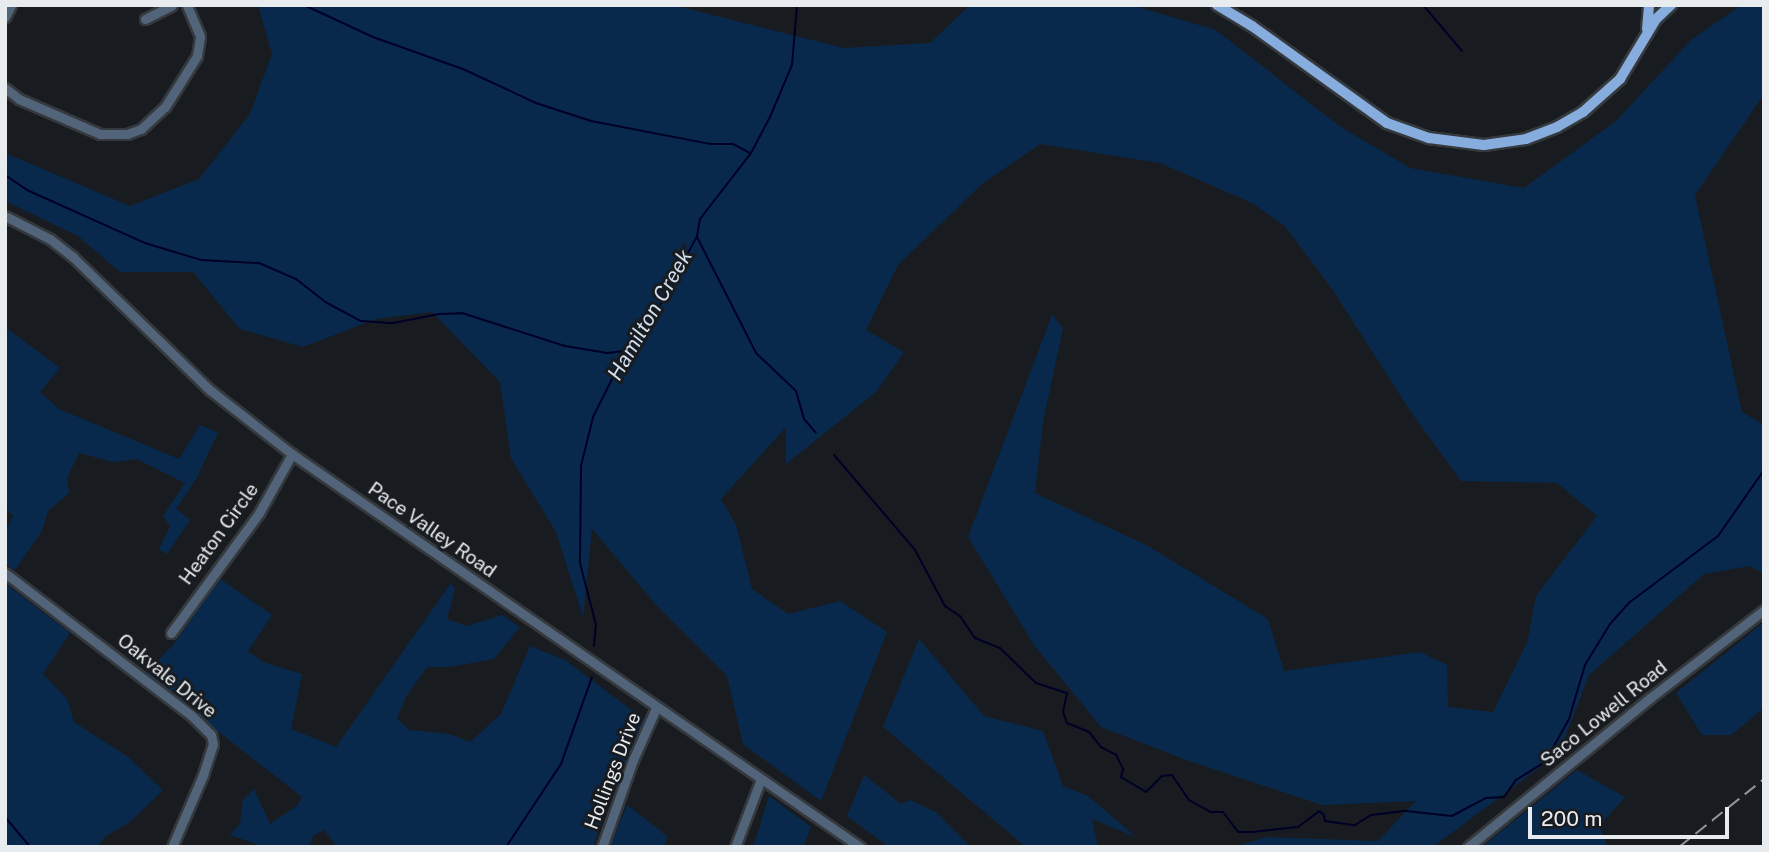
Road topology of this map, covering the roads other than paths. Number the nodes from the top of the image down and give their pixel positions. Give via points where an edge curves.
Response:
1 (11, 5) edge
2 (172, 5) edge
3 (187, 5) edge
4 (1217, 5) edge
5 (1647, 6) edge
6 (1670, 6) edge
7 (5, 17) edge
8 (145, 19) dead end
9 (1644, 42) junction
10 (5, 88) edge
11 (5, 216) edge
12 (292, 454) junction
13 (5, 573) edge
14 (1764, 610) edge
15 (171, 633) dead end
16 (656, 708) junction
17 (761, 779) junction
18 (172, 847) edge
19 (602, 847) edge
20 (735, 847) edge
21 (860, 847) edge
22 (1468, 847) edge

1 - 7 street
2 - 8 street
3 - 10 street via 200,36 197,56 165,107 141,129 100,134 19,99
4 - 9 main road via 1387,123 1451,144 1484,145 1557,127 1603,96
5 - 6 main road via 1657,10
5 - 9 main road
6 - 9 main road via 1656,19
11 - 12 street, Pace Valley Road via 50,239 72,257 210,390
12 - 15 street, Heaton Circle via 258,513
12 - 16 street, Pace Valley Road
13 - 18 street, Oakvale Drive via 211,735 213,744
14 - 22 street, Saco Lowell Road
16 - 17 street, Pace Valley Road
16 - 19 street, Hollings Drive
17 - 20 street
17 - 21 street, Pace Valley Road

